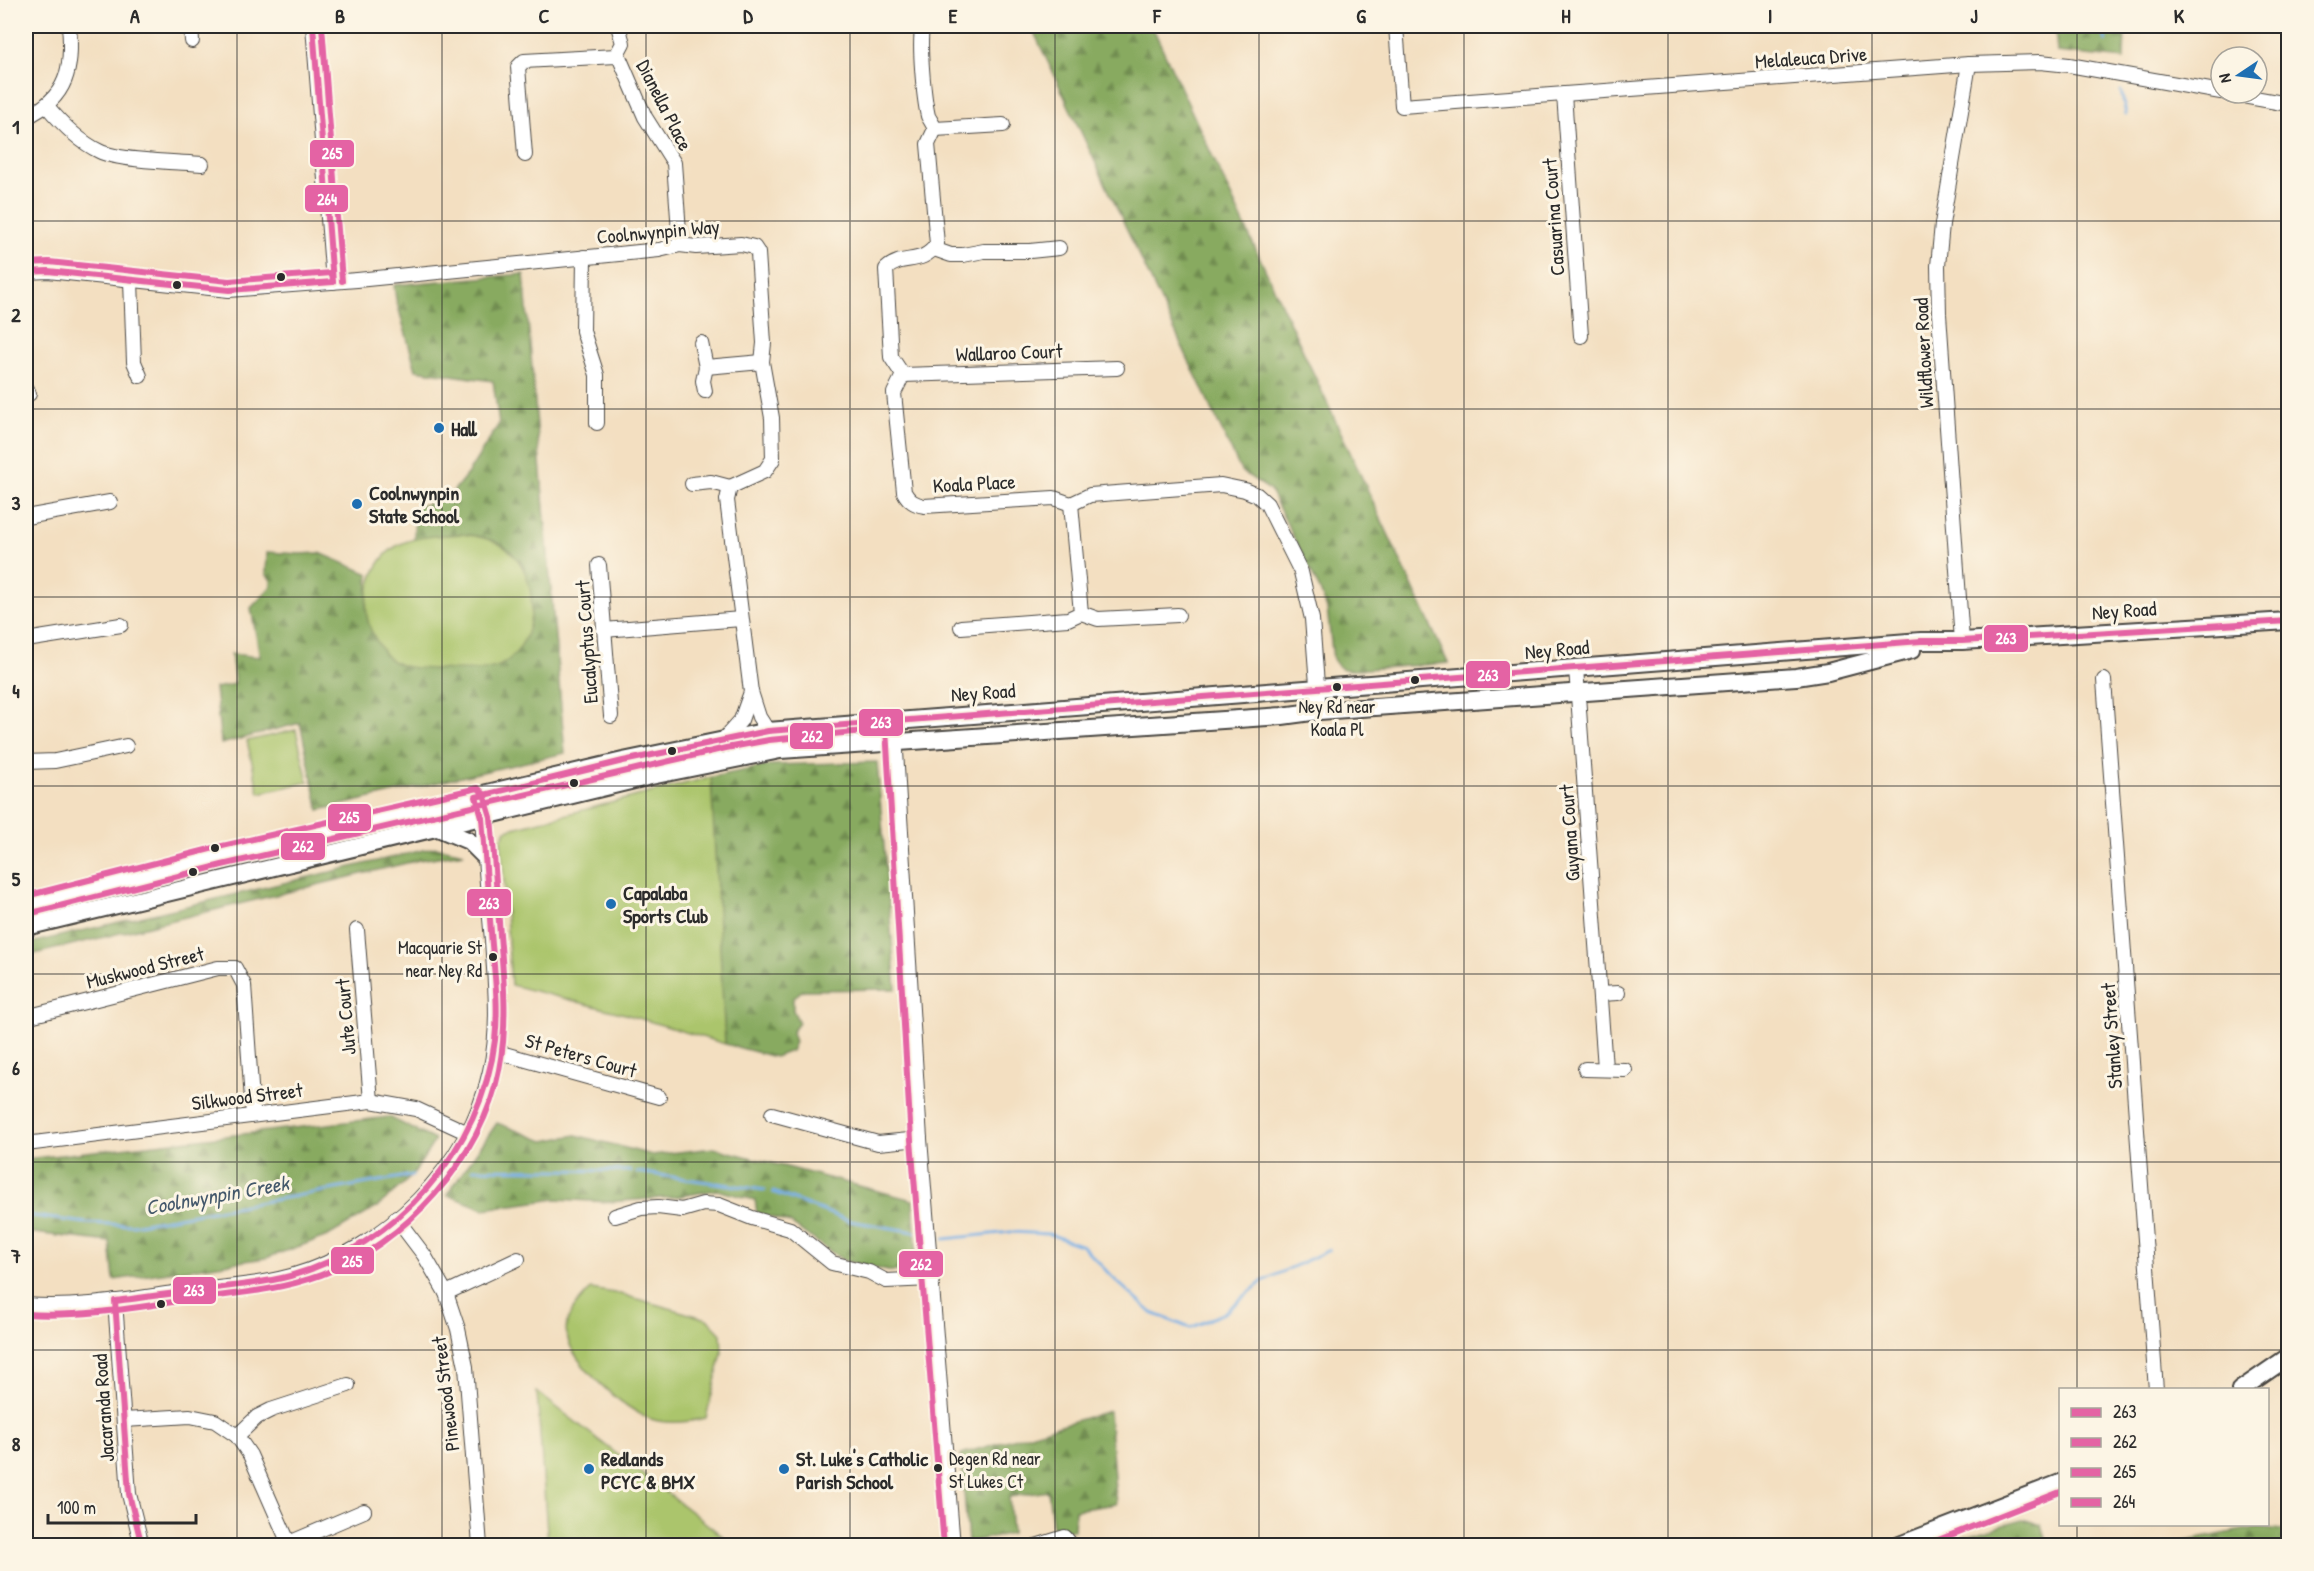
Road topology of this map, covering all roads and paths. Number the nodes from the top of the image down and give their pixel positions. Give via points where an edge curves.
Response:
1 (69, 26) edge
2 (191, 26) edge
3 (313, 26) edge
4 (618, 26) edge
5 (923, 26) edge
6 (1396, 26) edge
7 (192, 41) dead end
8 (616, 56) junction
9 (1969, 64) junction
10 (2209, 90) edge
11 (1564, 94) junction
12 (2269, 101) edge
13 (2289, 104) edge
14 (46, 105) junction
15 (26, 117) edge
16 (1003, 124) dead end
17 (934, 129) junction
18 (525, 155) dead end
19 (202, 164) dead end
20 (680, 245) junction
21 (1059, 248) dead end
22 (934, 249) junction
23 (584, 257) junction
24 (26, 272) edge
25 (131, 281) junction
26 (333, 282) junction
27 (1581, 336) dead end
28 (700, 343) dead end
29 (762, 362) junction
30 (706, 367) junction
31 (1117, 368) dead end
32 (903, 375) junction
33 (140, 376) dead end
34 (705, 391) dead end
35 (597, 423) dead end
36 (692, 484) dead end
37 (730, 488) junction
38 (110, 502) dead end
39 (1071, 504) junction
40 (26, 517) edge
41 (599, 565) dead end
42 (1081, 612) junction
43 (1178, 615) dead end
44 (741, 619) junction
45 (2289, 621) edge
46 (121, 625) dead end
47 (961, 627) dead end
48 (604, 630) junction
49 (26, 640) edge
50 (1962, 642) junction
51 (1576, 668) junction
52 (2104, 680) dead end
53 (1318, 689) junction
54 (751, 692) junction
55 (1578, 692) junction
56 (1319, 711) junction
57 (611, 716) dead end
58 (894, 719) junction
59 (768, 731) junction
60 (724, 739) junction
61 (896, 742) junction
62 (126, 746) dead end
63 (26, 762) edge
64 (476, 797) junction
65 (482, 818) junction
66 (437, 828) junction
67 (485, 857) junction
68 (26, 905) edge
69 (26, 927) edge
70 (357, 930) dead end
71 (1618, 993) dead end
72 (1600, 994) junction
73 (26, 1017) edge
74 (494, 1051) junction
75 (1605, 1068) junction
76 (1585, 1069) dead end
77 (1625, 1070) dead end
78 (659, 1097) dead end
79 (371, 1101) junction
80 (772, 1114) dead end
81 (253, 1115) junction
82 (468, 1133) junction
83 (920, 1139) junction
84 (26, 1144) edge
85 (615, 1216) dead end
86 (396, 1218) junction
87 (518, 1259) dead end
88 (932, 1280) junction
89 (446, 1293) junction
90 (115, 1301) junction
91 (26, 1305) edge
92 (2289, 1357) edge
93 (348, 1385) dead end
94 (2156, 1388) edge
95 (2242, 1388) edge
96 (124, 1420) junction
97 (237, 1436) junction
98 (2059, 1484) edge
99 (364, 1511) dead end
100 (290, 1544) edge
101 (142, 1545) edge
102 (480, 1545) edge
103 (953, 1545) edge
104 (1036, 1545) edge
105 (1072, 1545) edge
106 (1896, 1545) edge

1 - 14 street via 69,69
2 - 7 street
3 - 26 street
4 - 8 street, Dianella Place via 623,44
5 - 17 street via 928,116
6 - 11 street, Melaleuca Drive via 1402,106
8 - 18 street, Dianella Place via 524,61 518,67
8 - 20 street, Dianella Place via 645,117 674,163
9 - 10 street, Melaleuca Drive via 2069,65
9 - 11 street, Melaleuca Drive
9 - 50 street, Wildflower Road via 1938,266
11 - 27 street, Casuarina Court
12 - 13 street
14 - 15 street
14 - 19 street via 82,141 101,152
16 - 17 street
17 - 22 street via 928,144 937,244
20 - 23 street, Coolnwynpin Way
20 - 29 street, Coolnwynpin Way via 754,247 758,253
21 - 22 street via 963,255
22 - 32 street via 920,259 894,262 886,269 891,357
23 - 26 street, Coolnwynpin Way
23 - 35 street via 583,332 597,375
24 - 25 street, Coolnwynpin Way
25 - 26 street, Coolnwynpin Way via 229,290
25 - 33 street via 134,362
28 - 30 street
29 - 30 street
29 - 37 street, Coolnwynpin Way via 772,418 773,459 765,471
30 - 34 street
31 - 32 street, Wallaroo Court
32 - 39 street, Koala Place via 894,393 908,500 924,506 1054,498
36 - 37 street via 711,482
37 - 44 street via 727,500
38 - 40 street
39 - 42 street
39 - 53 street, Koala Place via 1090,495 1221,485 1257,495 1267,504 1300,572 1312,619
41 - 48 street, Eucalyptus Court
42 - 43 street via 1098,619
42 - 47 street via 1068,619
44 - 48 street
44 - 54 street
45 - 50 main road, Ney Road
46 - 49 street
48 - 57 street, Eucalyptus Court
50 - 51 main road, Ney Road via 1921,641
50 - 55 main road, Ney Road via 1916,648 1796,677
51 - 53 main road, Ney Road
51 - 55 street, Guyana Court
52 - 94 street, Stanley Street
53 - 56 street, Koala Place
53 - 58 main road, Ney Road
54 - 59 street
54 - 60 street via 741,720
55 - 56 main road, Ney Road
55 - 72 street, Guyana Court
56 - 61 main road, Ney Road
58 - 59 main road, Ney Road
58 - 61 street
59 - 60 main road, Ney Road
60 - 64 main road, Ney Road
61 - 65 main road, Ney Road via 780,750 651,776
61 - 83 street
62 - 63 street via 55,761
64 - 65 street
64 - 68 main road, Ney Road
65 - 66 main road, Ney Road
65 - 67 street
66 - 67 main road via 469,841
66 - 69 main road, Ney Road
67 - 74 street via 496,1007
70 - 79 street, Jute Court
71 - 72 street
72 - 75 street, Guyana Court
73 - 81 street, Muskwood Street via 218,968 235,969 244,985
74 - 78 street, St Peters Court
74 - 82 street via 482,1102
75 - 76 street
75 - 77 street
79 - 81 street, Silkwood Street
79 - 82 street, Silkwood Street via 416,1109
80 - 83 street via 878,1143
81 - 84 street, Silkwood Street
82 - 86 street via 422,1196
83 - 88 street
85 - 88 street via 641,1208 682,1210 703,1204 719,1205 790,1229 831,1263 870,1272 886,1281
86 - 89 street, Pinewood Street
86 - 90 street via 348,1253 289,1276
87 - 89 street
88 - 103 street
89 - 102 street, Pinewood Street via 466,1367
90 - 91 street via 54,1307
90 - 96 street, Jacaranda Road
92 - 95 main road
93 - 97 street via 271,1410
96 - 97 street via 190,1416 215,1421
96 - 101 street, Jacaranda Road via 129,1494
97 - 100 street via 250,1455
98 - 106 main road
99 - 100 street
104 - 105 street via 1065,1537

